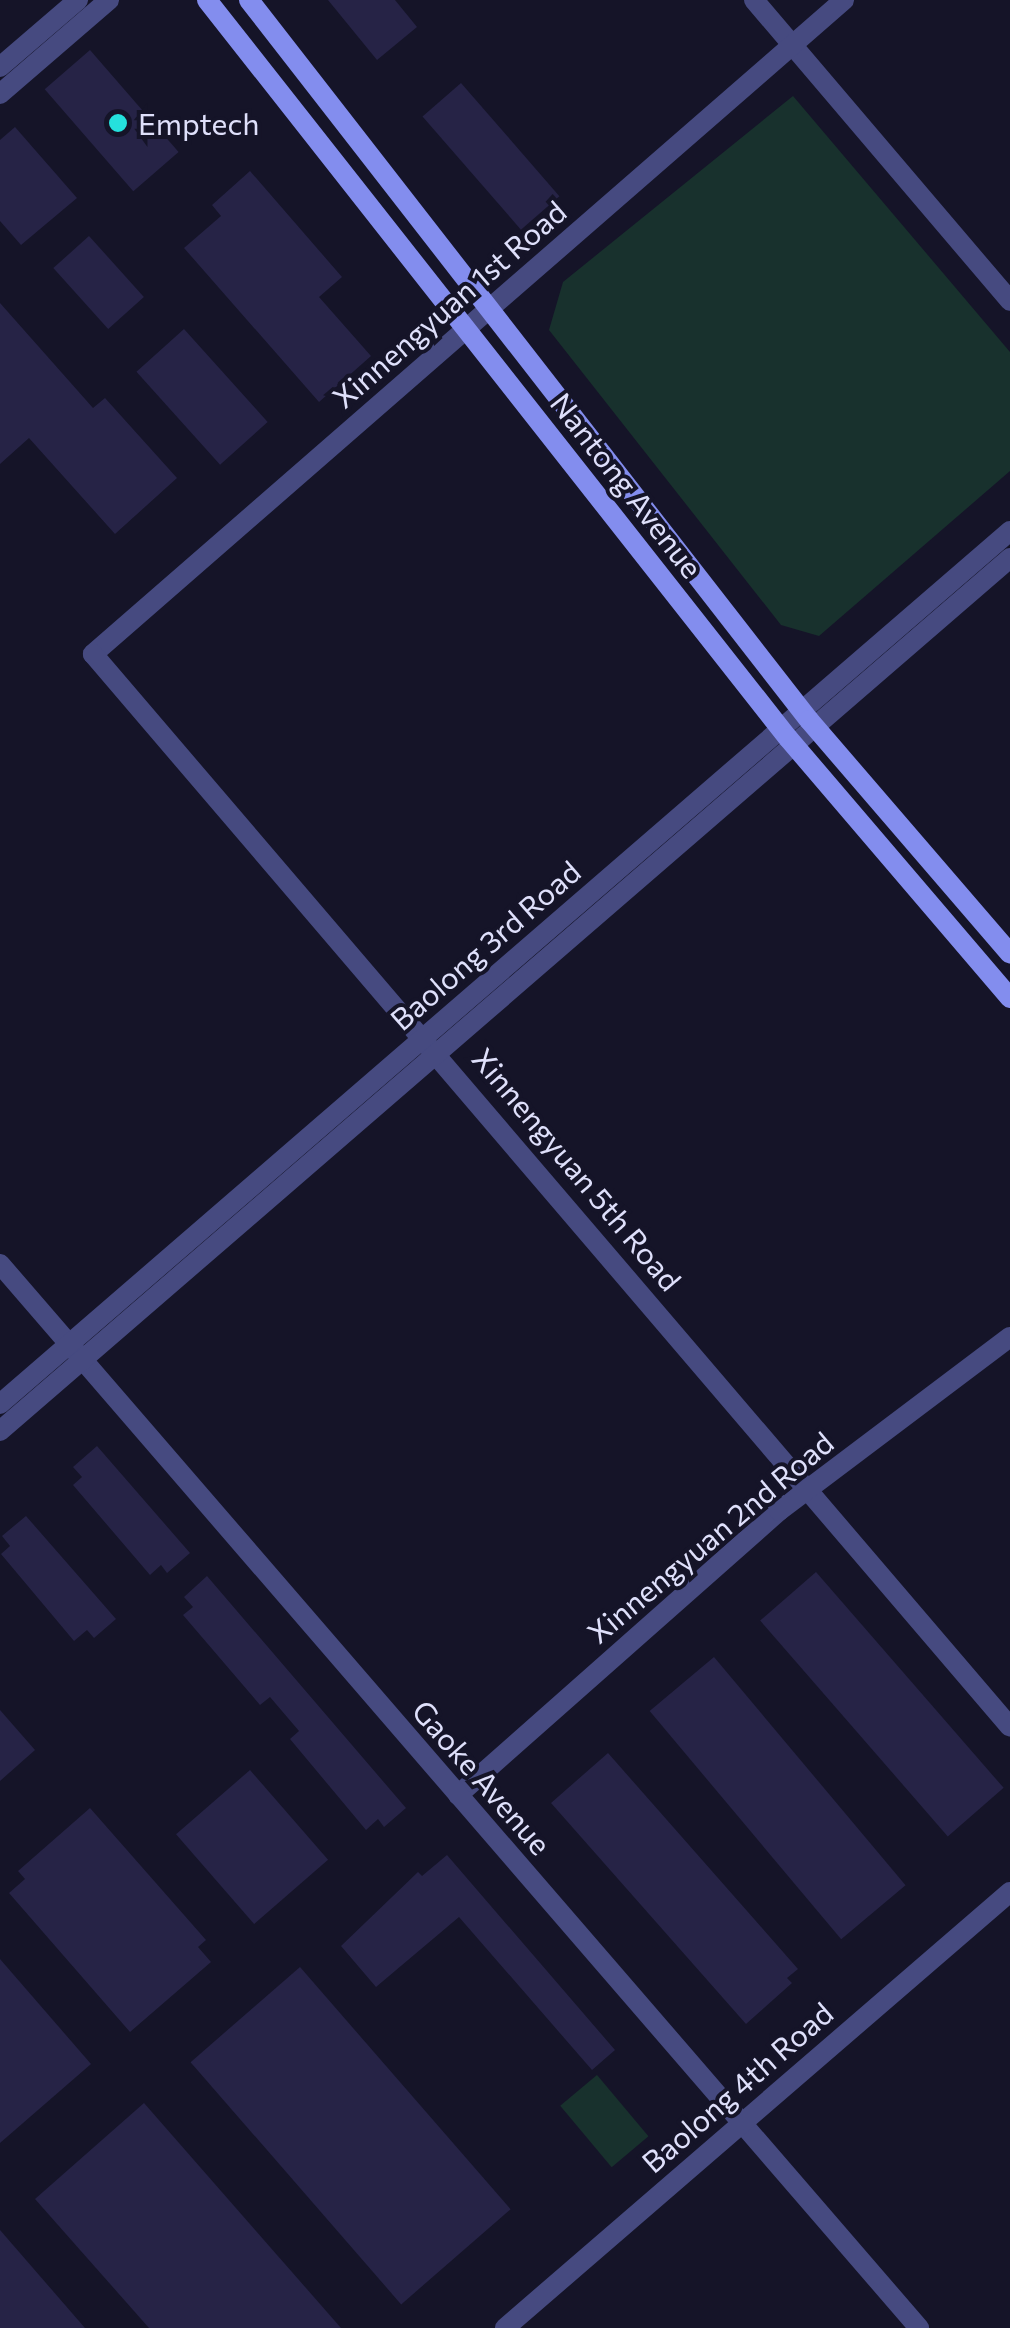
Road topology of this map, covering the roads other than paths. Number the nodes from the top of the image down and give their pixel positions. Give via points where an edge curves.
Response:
1 (78, 0) edge
2 (109, 0) edge
3 (207, 0) edge
4 (249, 0) edge
5 (754, 0) edge
6 (844, 0) edge
7 (792, 45) junction
8 (0, 67) edge
9 (0, 94) edge
10 (1010, 301) edge
11 (487, 312) junction
12 (466, 329) junction
13 (1010, 530) edge
14 (1010, 558) edge
15 (94, 654) joint
16 (808, 719) junction
17 (787, 737) junction
18 (1010, 954) edge
19 (1010, 998) edge
20 (432, 1044) junction
21 (0, 1264) edge
22 (1010, 1337) edge
23 (76, 1352) junction
24 (0, 1404) edge
25 (0, 1431) edge
26 (808, 1489) junction
27 (1010, 1727) edge
28 (458, 1795) junction
29 (1010, 1892) edge
30 (741, 2123) junction
31 (504, 2328) edge
32 (919, 2328) edge

1 - 8 street
2 - 9 street
3 - 12 main road, Nantong Avenue
4 - 11 main road, Nantong Avenue
5 - 7 street
6 - 7 street, Xinnengyuan 1st Road
7 - 10 street
7 - 11 street, Xinnengyuan 1st Road
11 - 12 street, Xinnengyuan 1st Road
11 - 16 main road, Nantong Avenue
12 - 15 street, Xinnengyuan 1st Road
12 - 17 main road, Nantong Avenue
13 - 16 street, Baolong 3rd Road
14 - 16 street, Baolong 3rd Road
15 - 20 street, Xinnengyuan 5th Road
16 - 17 street, Baolong 3rd Road
16 - 18 main road, Nantong Avenue
17 - 19 main road, Nantong Avenue
17 - 20 street, Baolong 3rd Road
20 - 23 street, Baolong 3rd Road
20 - 26 street, Xinnengyuan 5th Road
21 - 23 street, Gaoke Avenue
22 - 26 street, Xinnengyuan 2nd Road
23 - 24 street, Baolong 3rd Road
23 - 25 street, Baolong 3rd Road
23 - 28 street, Gaoke Avenue
26 - 27 street, Xinnengyuan 5th Road
26 - 28 street, Xinnengyuan 2nd Road
28 - 30 street, Gaoke Avenue
29 - 30 street, Baolong 4th Road
30 - 31 street, Baolong 4th Road
30 - 32 street, Gaoke Avenue

